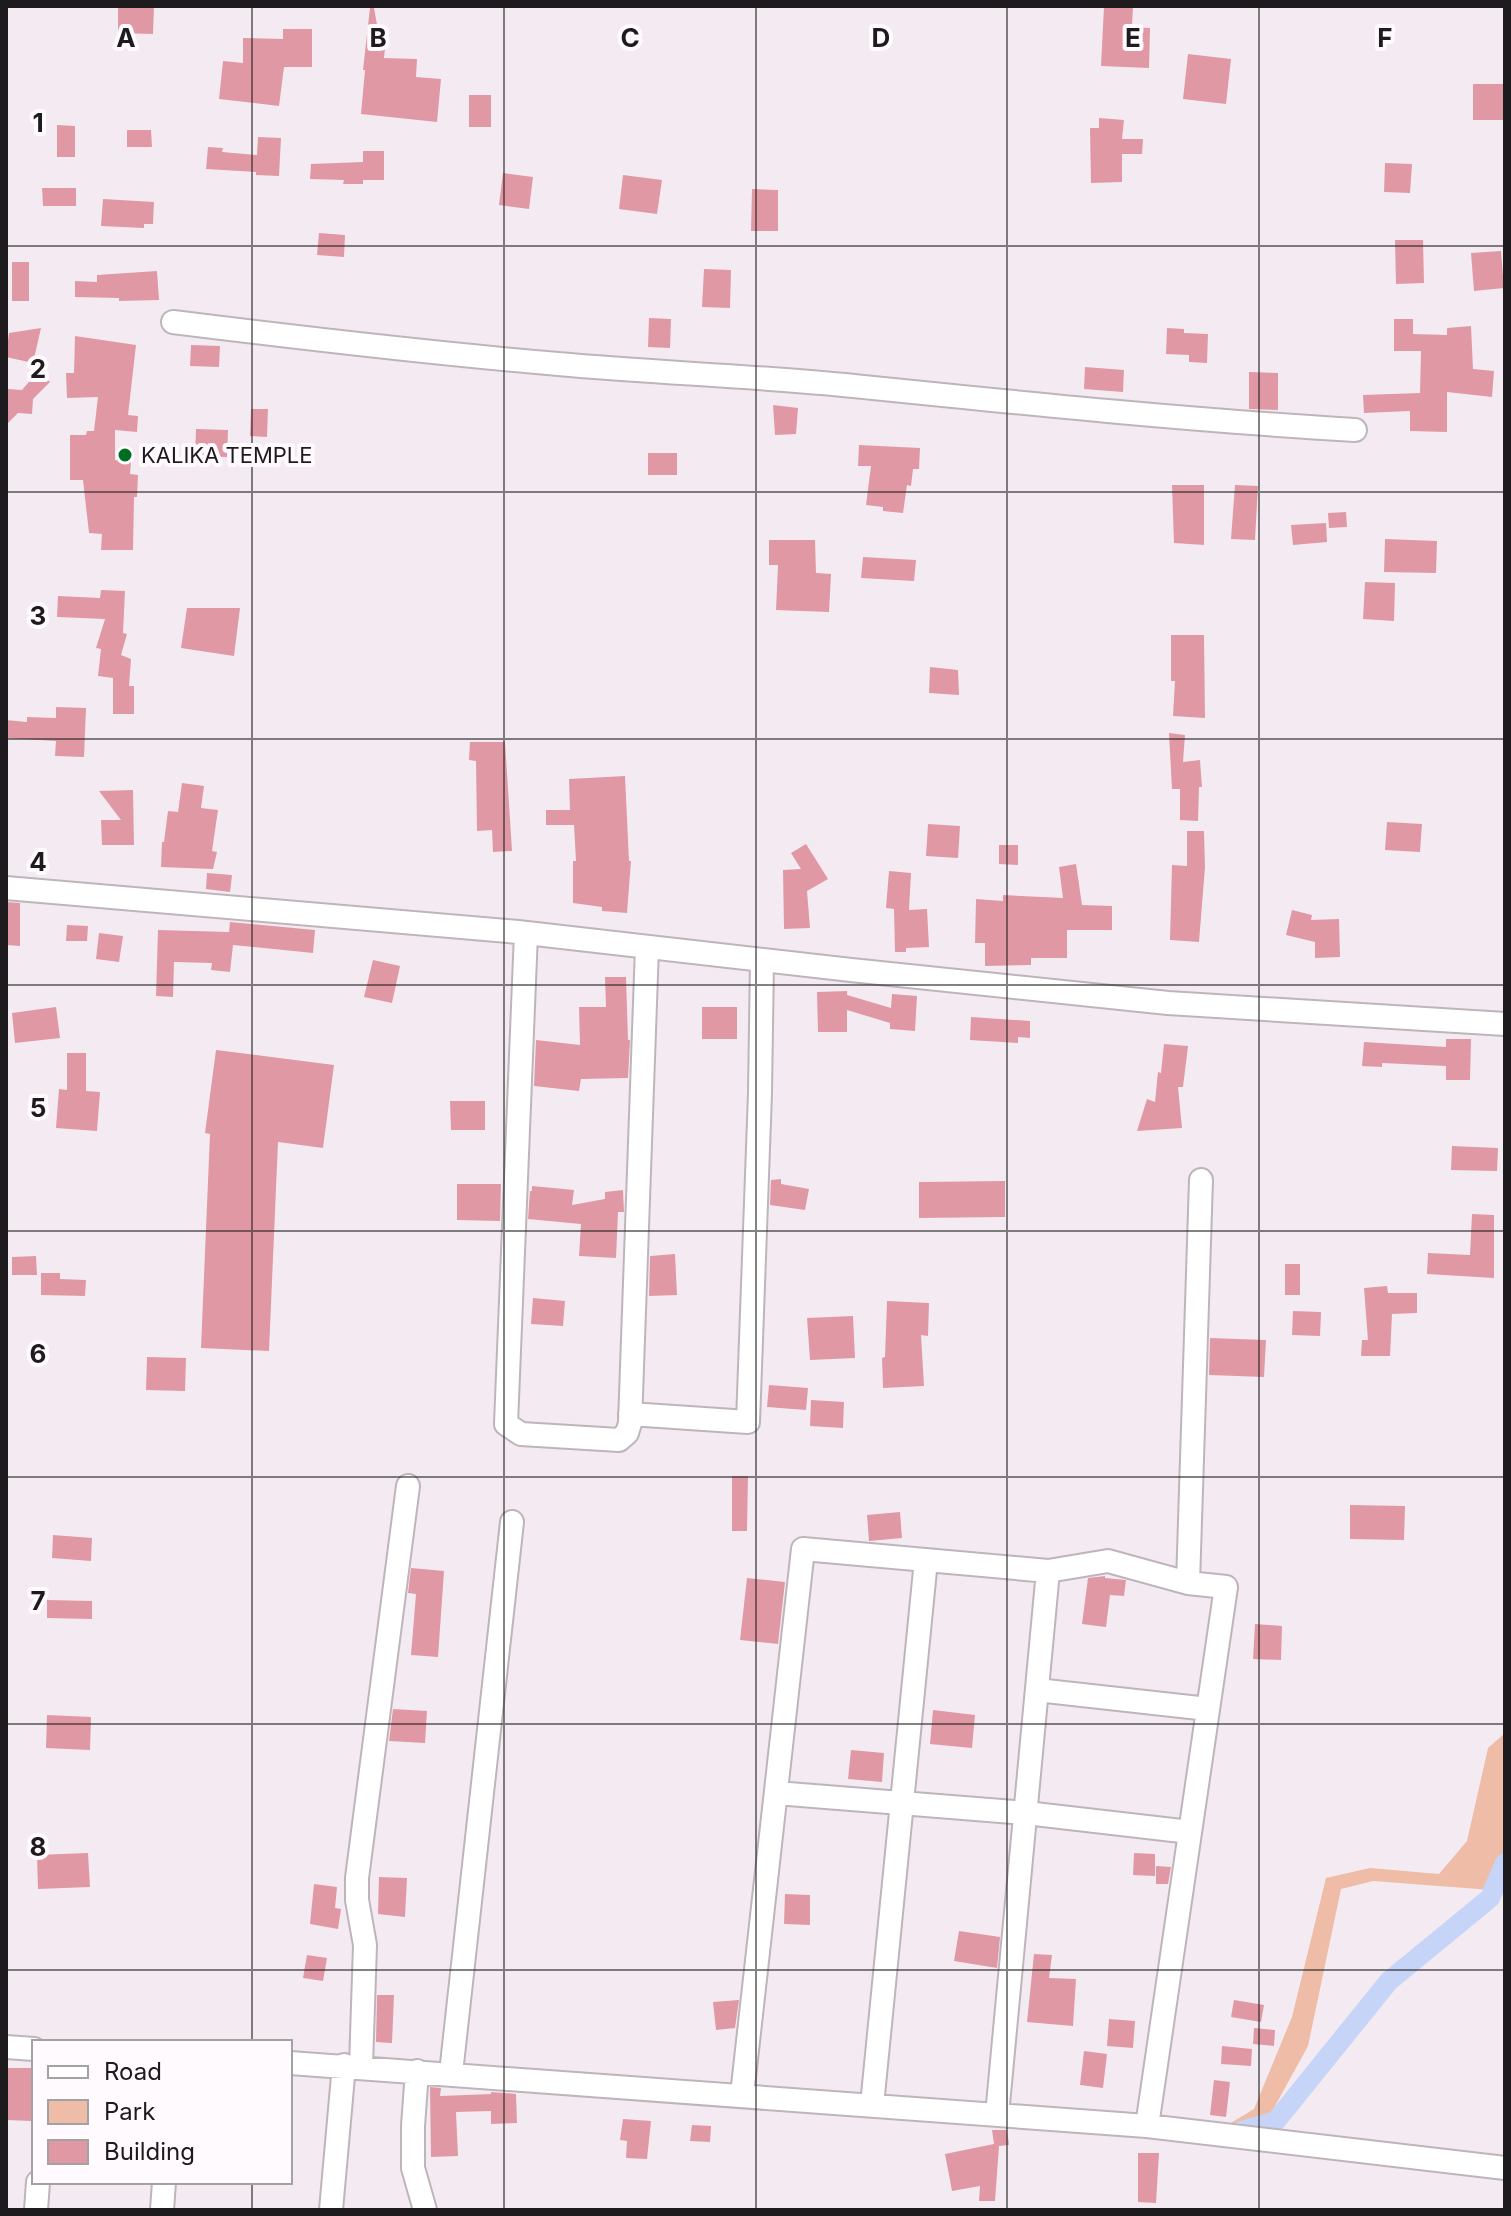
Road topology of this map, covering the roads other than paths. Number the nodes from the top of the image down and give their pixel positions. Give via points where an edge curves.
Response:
1 (173, 322) dead end
2 (1355, 430) dead end
3 (6, 888) edge
4 (526, 933) junction
5 (647, 947) junction
6 (762, 960) junction
7 (1505, 1024) edge
8 (1201, 1180) dead end
9 (630, 1414) junction
10 (408, 1486) dead end
11 (512, 1522) dead end
12 (926, 1560) junction
13 (1048, 1571) junction
14 (1188, 1583) junction
15 (1037, 1690) junction
16 (1208, 1709) junction
17 (776, 1793) junction
18 (902, 1803) junction
19 (1026, 1813) junction
20 (1190, 1832) junction
21 (6, 2047) edge
22 (32, 2049) edge
23 (292, 2063) edge
24 (352, 2066) junction
25 (417, 2071) junction
26 (451, 2073) junction
27 (742, 2095) junction
28 (872, 2105) junction
29 (997, 2115) junction
30 (1147, 2126) junction
31 (1505, 2168) edge
32 (38, 2184) edge
33 (164, 2184) edge
34 (36, 2210) edge
35 (162, 2210) edge
36 (331, 2210) edge
37 (425, 2210) edge

1 - 2 street via 510,360
3 - 4 street
4 - 5 street
4 - 9 street via 506,1424 521,1434 619,1440 627,1433
5 - 6 street
5 - 9 street
6 - 7 street via 1168,1003
6 - 9 street via 748,1422
8 - 14 street
10 - 24 street via 357,1878 365,1945
11 - 26 street
12 - 13 street
12 - 17 street via 803,1549
12 - 18 street
13 - 14 street via 1108,1561
13 - 15 street
14 - 16 street via 1226,1587
15 - 16 street
15 - 19 street
16 - 20 street
17 - 18 street
17 - 27 street
18 - 19 street
18 - 28 street
19 - 20 street
19 - 29 street
20 - 30 street
21 - 22 street
23 - 24 street
24 - 25 street
24 - 36 street
25 - 26 street
25 - 37 street via 413,2168
26 - 27 street
27 - 28 street
28 - 29 street
29 - 30 street
30 - 31 street
32 - 34 street
33 - 35 street

